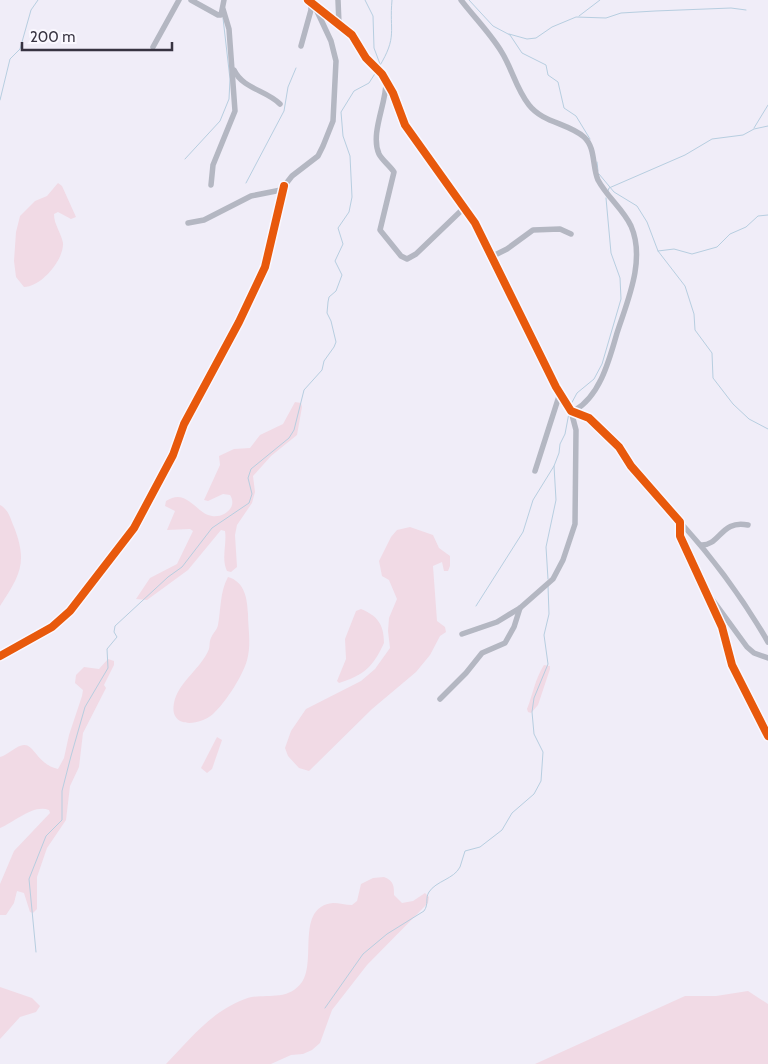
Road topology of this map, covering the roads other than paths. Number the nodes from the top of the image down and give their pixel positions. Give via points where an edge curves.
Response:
1 (179, 0) edge
2 (192, 0) edge
3 (224, 0) edge
4 (338, 0) edge
5 (461, 0) edge
6 (311, 3) edge
7 (223, 9) junction
8 (340, 24) junction
9 (301, 46) dead end
10 (153, 47) dead end
11 (231, 64) junction
12 (386, 81) junction
13 (280, 104) dead end
14 (211, 186) dead end
15 (284, 186) junction
16 (465, 207) junction
17 (188, 223) dead end
18 (571, 234) dead end
19 (491, 255) junction
20 (560, 393) junction
21 (572, 411) junction
22 (535, 471) dead end
23 (680, 522) junction
24 (748, 525) dead end
25 (701, 545) junction
26 (708, 593) junction
27 (520, 608) junction
28 (462, 634) dead end
29 (768, 642) edge
30 (0, 656) edge
31 (768, 658) edge
32 (440, 699) dead end
33 (768, 736) edge

1 - 10 street
2 - 7 street via 218,15
3 - 7 street
4 - 8 street
5 - 21 street via 502,52 529,105 586,139 600,183 632,228 635,249 633,287 608,367 588,399
6 - 8 street
6 - 9 street
6 - 15 street via 335,52 333,121 318,156
7 - 11 street via 229,29
8 - 12 street
11 - 13 street via 238,79
11 - 14 street via 235,111 213,165
12 - 16 street via 405,125
12 - 16 street via 386,98 378,118 377,146 394,172 380,230 407,259
15 - 17 street via 274,192 251,196 204,220
15 - 30 street via 265,268 134,528 70,611 52,627
16 - 19 street
18 - 19 street via 560,229 533,230 506,249
19 - 20 street
20 - 21 street
20 - 22 street
21 - 23 street via 589,418 619,447 631,466
21 - 27 street via 576,430 574,524 563,560 553,579
23 - 25 street
23 - 26 street via 680,536
24 - 25 street via 729,526 710,544
25 - 29 street via 748,608
26 - 31 street via 747,647
26 - 33 street via 727,640 732,665
27 - 28 street via 497,622
27 - 32 street via 505,643 482,653

